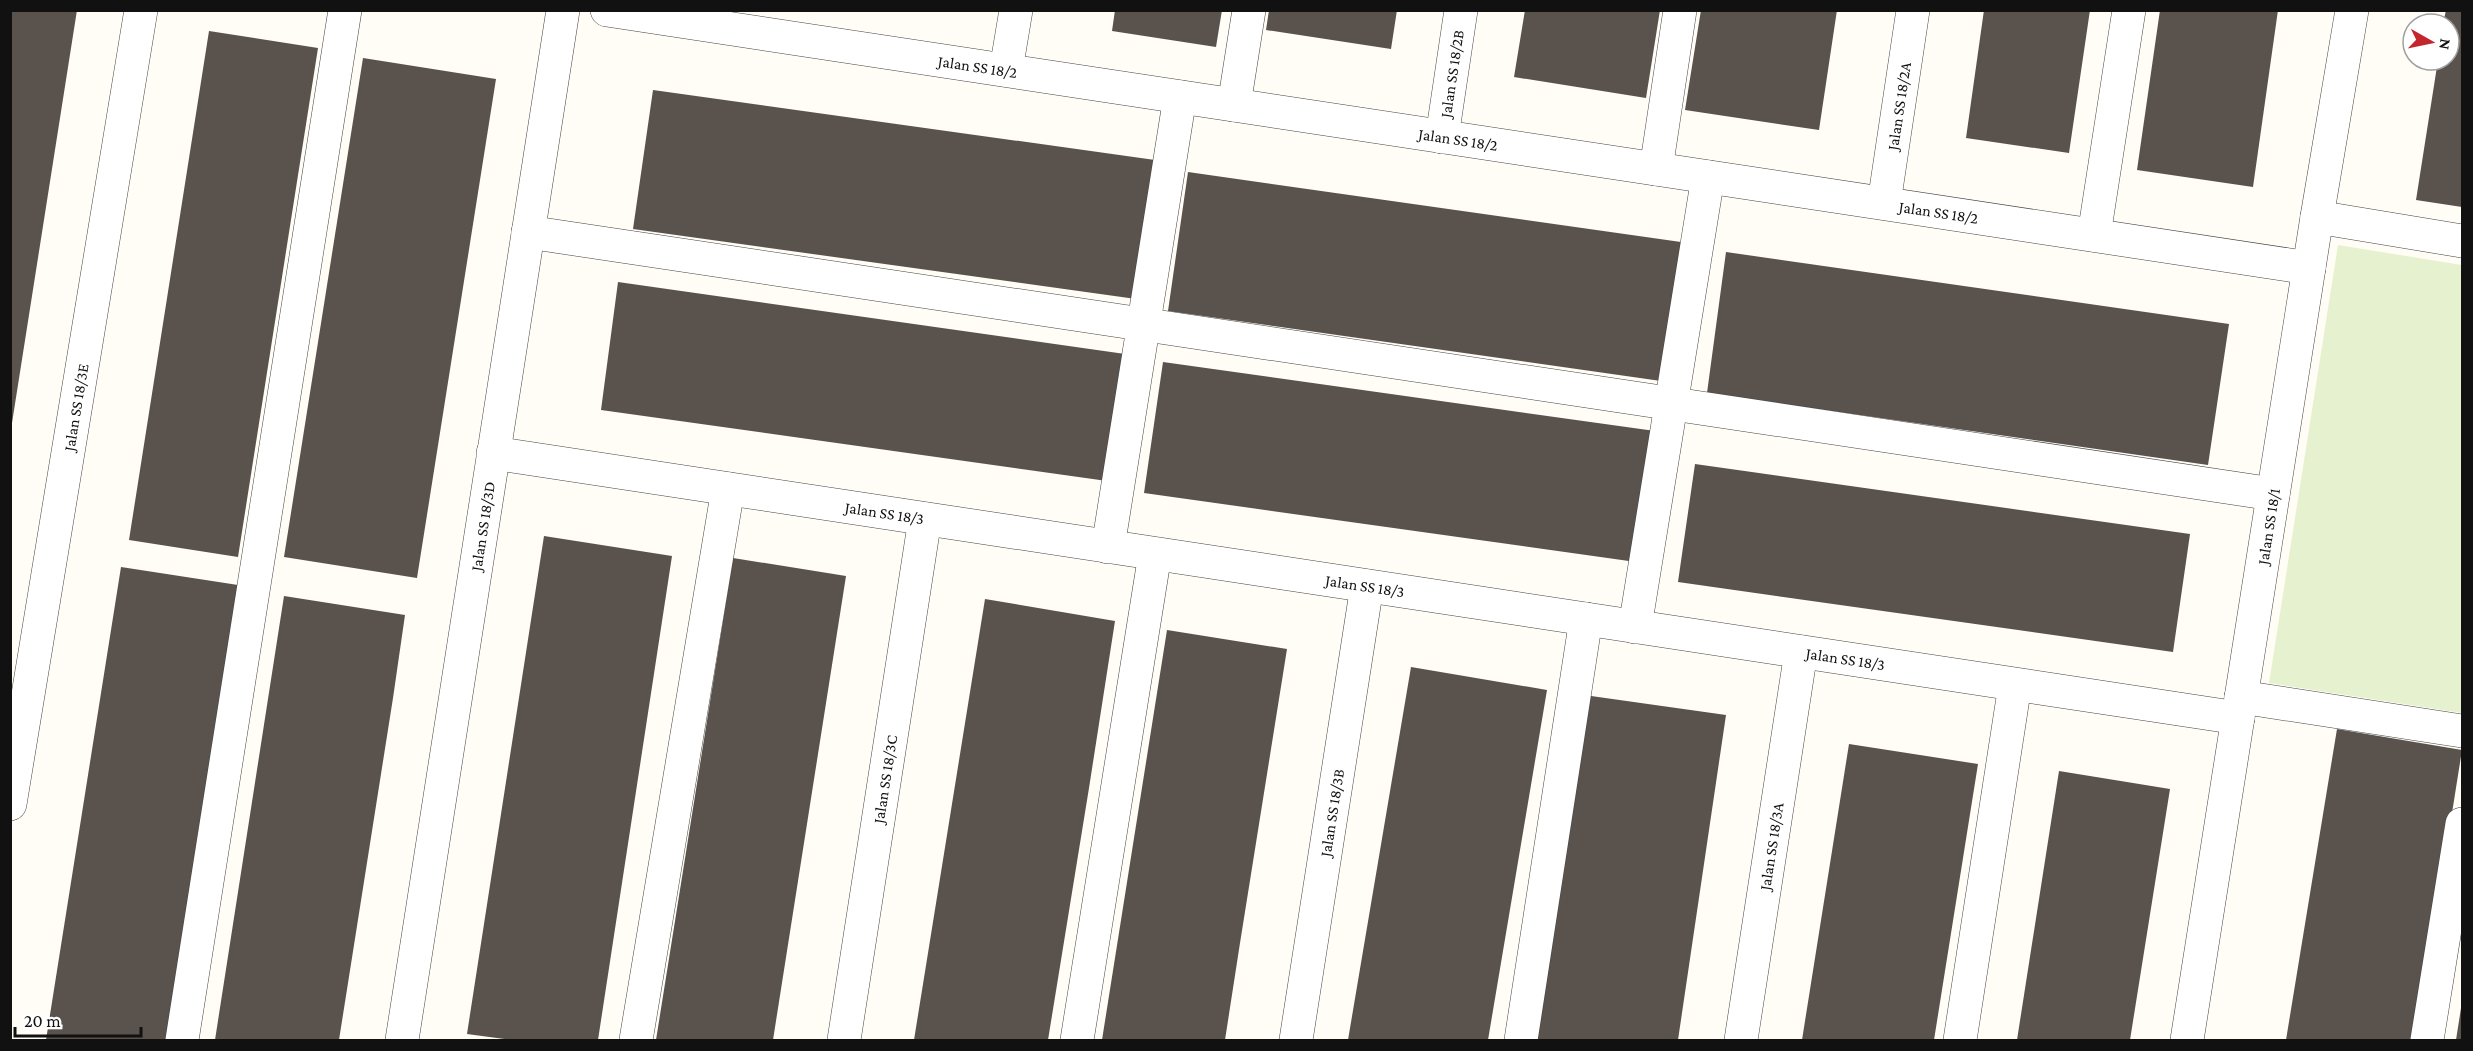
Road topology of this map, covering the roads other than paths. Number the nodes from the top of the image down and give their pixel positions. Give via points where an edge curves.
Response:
1 (141, 10) edge
2 (345, 10) edge
3 (563, 10) edge
4 (607, 10) edge
5 (1016, 10) edge
6 (1248, 10) edge
7 (1461, 10) edge
8 (1680, 10) edge
9 (1914, 10) edge
10 (2129, 10) edge
11 (2352, 10) edge
12 (1006, 70) junction
13 (1179, 96) junction
14 (1234, 105) junction
15 (1442, 137) junction
16 (1656, 169) junction
17 (1708, 177) junction
18 (1884, 203) junction
19 (2316, 217) junction
20 (528, 232) junction
21 (2094, 235) junction
22 (2463, 241) edge
23 (2309, 268) junction
24 (1143, 325) junction
25 (1672, 404) junction
26 (493, 453) junction
27 (728, 489) junction
28 (2273, 494) junction
29 (925, 519) junction
30 (1108, 547) junction
31 (1155, 554) junction
32 (1367, 586) junction
33 (1586, 619) junction
34 (1635, 627) junction
35 (1801, 652) junction
36 (2015, 685) junction
37 (2239, 708) junction
38 (2463, 731) edge
39 (10, 804) edge
40 (2463, 824) edge
41 (182, 1041) edge
42 (402, 1041) edge
43 (636, 1041) edge
44 (844, 1041) edge
45 (1077, 1041) edge
46 (1296, 1041) edge
47 (1521, 1041) edge
48 (1741, 1041) edge
49 (1960, 1041) edge
50 (2187, 1041) edge
51 (2427, 1041) edge

1 - 39 street, Jalan SS 18/3E
2 - 41 street
3 - 20 street, Jalan SS 18/3D
4 - 12 street, Jalan SS 18/2
5 - 12 street
6 - 14 street
7 - 15 street, Jalan SS 18/2B
8 - 16 street
9 - 18 street, Jalan SS 18/2A
10 - 21 street
11 - 19 street, Jalan SS 18/1
12 - 13 street, Jalan SS 18/2
13 - 14 street, Jalan SS 18/2
13 - 24 street
14 - 15 street, Jalan SS 18/2
15 - 16 street, Jalan SS 18/2
16 - 17 street, Jalan SS 18/2
17 - 18 street, Jalan SS 18/2
17 - 25 street
18 - 21 street, Jalan SS 18/2
19 - 22 street
19 - 23 street, Jalan SS 18/1
20 - 24 street
20 - 26 street, Jalan SS 18/3D
21 - 23 street, Jalan SS 18/2
23 - 28 street, Jalan SS 18/1
24 - 25 street
24 - 30 street
25 - 28 street
25 - 34 street
26 - 27 street, Jalan SS 18/3
26 - 42 street, Jalan SS 18/3D
27 - 29 street, Jalan SS 18/3
27 - 43 street
28 - 37 street, Jalan SS 18/1
29 - 30 street, Jalan SS 18/3
29 - 44 street, Jalan SS 18/3C
30 - 31 street, Jalan SS 18/3
31 - 32 street, Jalan SS 18/3
31 - 45 street
32 - 33 street, Jalan SS 18/3
32 - 46 street, Jalan SS 18/3B
33 - 34 street, Jalan SS 18/3
33 - 47 street
34 - 35 street, Jalan SS 18/3
35 - 36 street, Jalan SS 18/3
35 - 48 street, Jalan SS 18/3A
36 - 37 street, Jalan SS 18/3
36 - 49 street
37 - 38 street, Jalan SS 18/3
37 - 50 street, Jalan SS 18/1
40 - 51 street

